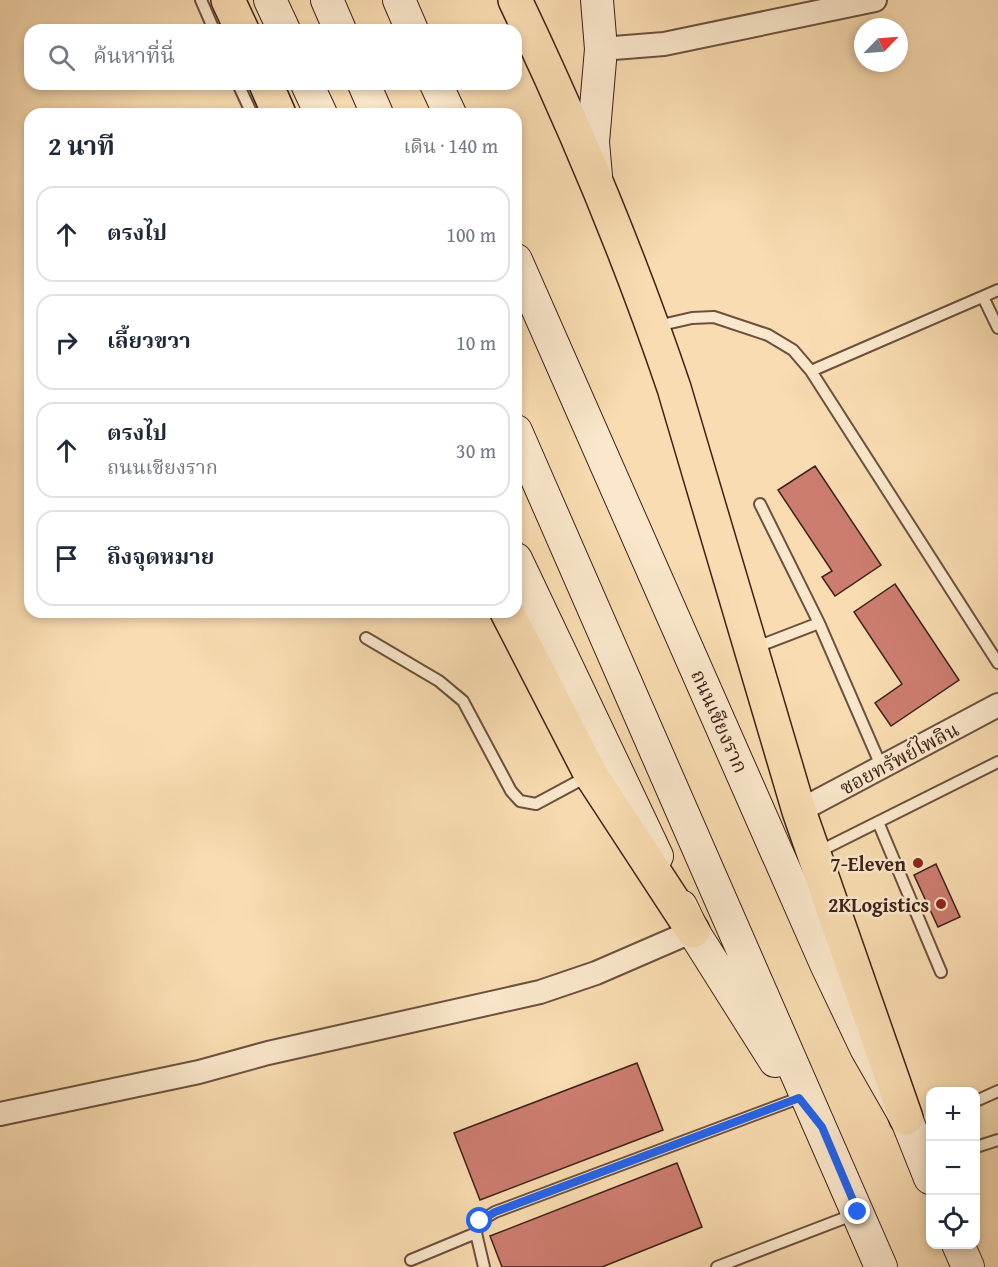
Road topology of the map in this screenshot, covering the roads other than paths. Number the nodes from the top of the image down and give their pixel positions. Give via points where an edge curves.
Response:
1 (201, 0) edge
2 (228, 0) edge
3 (270, 0) edge
4 (327, 0) edge
5 (399, 0) edge
6 (515, 0) edge
7 (597, 0) edge
8 (875, 0) edge
9 (211, 24) edge
10 (239, 24) edge
11 (281, 24) edge
12 (337, 24) edge
13 (409, 24) edge
14 (600, 49) junction
15 (241, 90) edge
16 (269, 90) edge
17 (310, 90) edge
18 (439, 90) edge
19 (249, 108) edge
20 (276, 108) edge
21 (318, 108) edge
22 (447, 108) edge
23 (596, 179) junction
24 (522, 273) edge
25 (998, 290) edge
26 (984, 297) junction
27 (654, 326) junction
28 (998, 328) edge
29 (811, 371) junction
30 (522, 445) edge
31 (760, 504) dead end
32 (522, 572) edge
33 (510, 618) edge
34 (819, 623) junction
35 (366, 638) dead end
36 (751, 650) junction
37 (998, 663) edge
38 (998, 705) edge
39 (998, 762) edge
40 (882, 769) junction
41 (591, 775) junction
42 (799, 811) junction
43 (878, 822) junction
44 (815, 854) junction
45 (693, 931) junction
46 (941, 972) dead end
47 (998, 1091) edge
48 (799, 1098) junction
49 (980, 1099) edge
50 (0, 1114) edge
51 (912, 1126) junction
52 (822, 1127) junction
53 (998, 1140) edge
54 (980, 1146) edge
55 (926, 1164) edge
56 (858, 1212) junction
57 (476, 1233) junction
58 (960, 1249) edge
59 (411, 1260) dead end
60 (484, 1267) edge
61 (717, 1267) edge
62 (881, 1267) edge
63 (968, 1267) edge

1 - 9 lane
2 - 10 highway
3 - 11 main road
4 - 12 main road
5 - 13 main road
6 - 23 highway
7 - 14 main road
8 - 14 street via 664,44
14 - 23 main road via 593,142
15 - 19 lane
16 - 20 highway
17 - 21 main road
18 - 22 main road
23 - 27 highway
24 - 51 main road, ถนนเชียงราก via 826,964 866,1048
25 - 26 lane
26 - 28 lane
26 - 29 lane
27 - 29 lane via 714,316 768,335 793,350
27 - 36 highway
29 - 37 lane
30 - 52 main road
31 - 34 lane
32 - 45 main road
33 - 41 highway
34 - 36 lane
34 - 40 lane
35 - 41 lane via 439,681 462,701 520,801 536,804
36 - 42 highway
38 - 40 street, ซอยทรัพย์ไพลิน
39 - 43 lane
40 - 42 street, ซอยทรัพย์ไพลิน
41 - 45 highway
42 - 44 highway
43 - 44 lane
43 - 46 lane
44 - 51 highway
45 - 48 main road
45 - 50 street via 596,973 540,992
47 - 49 lane
48 - 52 main road
48 - 57 lane via 495,1212 480,1221
51 - 55 main road, ถนนเชียงราก
52 - 56 main road
53 - 54 lane
56 - 61 lane
56 - 62 main road
57 - 59 lane
57 - 60 lane
58 - 63 main road

